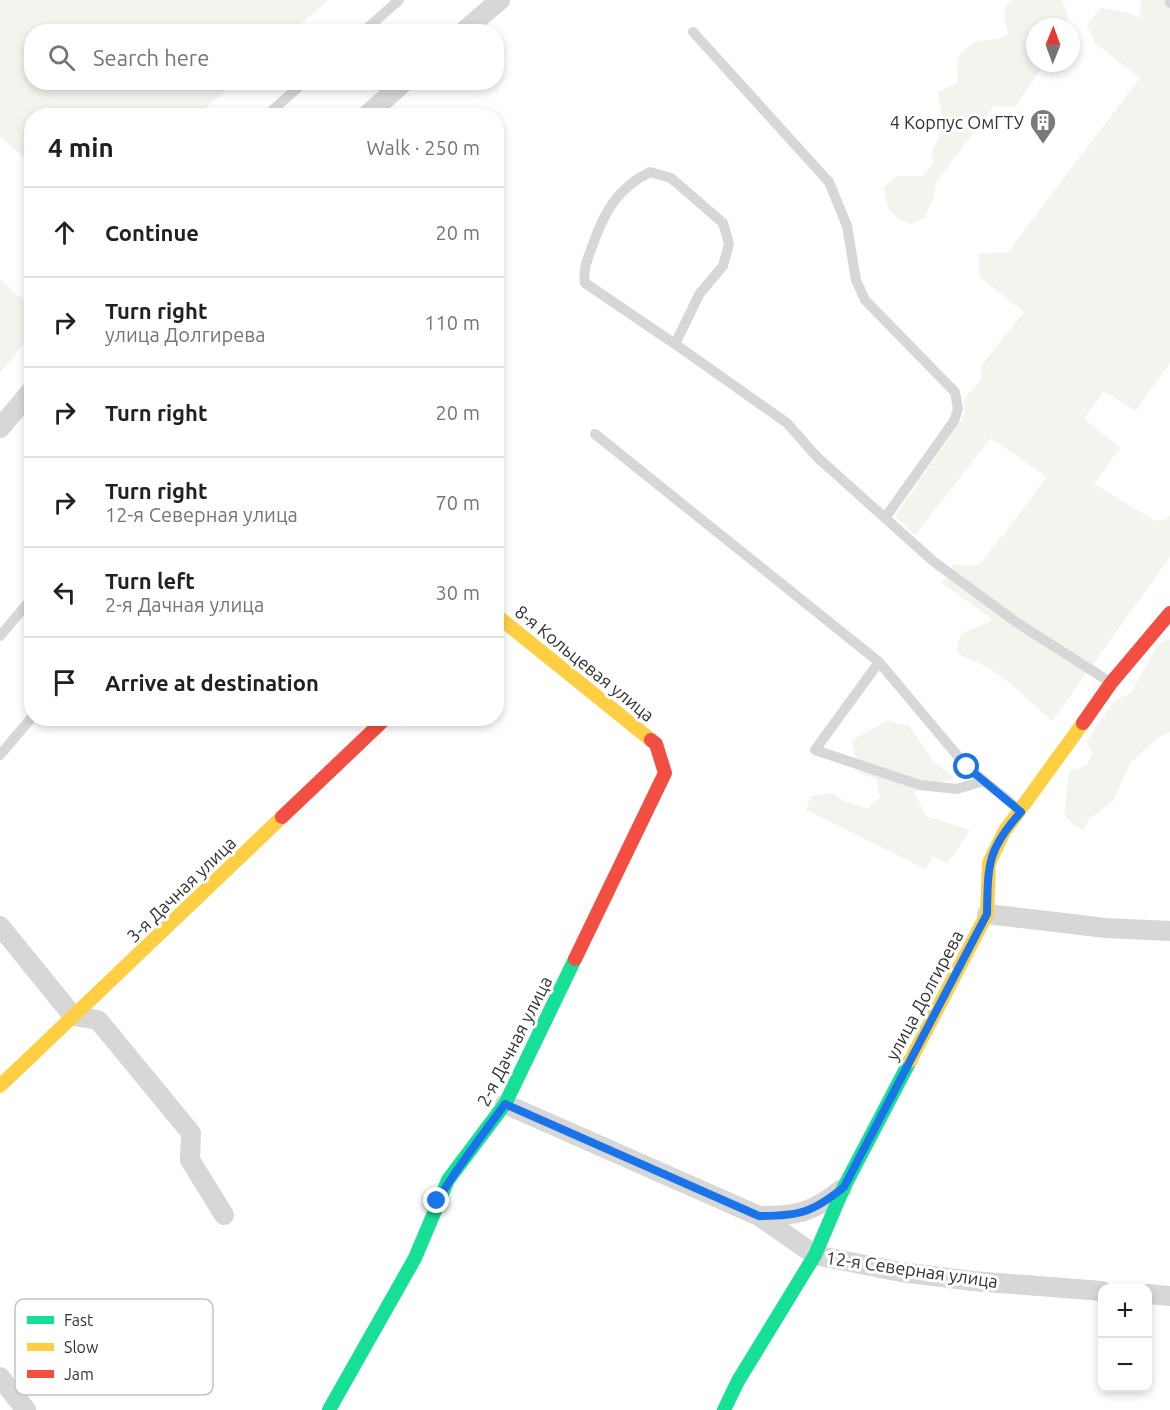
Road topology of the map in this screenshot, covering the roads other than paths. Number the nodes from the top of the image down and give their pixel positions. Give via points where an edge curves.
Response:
1 (399, 0) edge
2 (500, 0) edge
3 (372, 24) edge
4 (473, 24) edge
5 (693, 33) dead end
6 (295, 90) edge
7 (396, 90) edge
8 (275, 108) edge
9 (375, 108) edge
10 (675, 344) junction
11 (24, 400) edge
12 (0, 428) edge
13 (594, 434) dead end
14 (885, 518) junction
15 (24, 608) edge
16 (1170, 613) edge
17 (504, 621) edge
18 (0, 636) edge
19 (879, 662) junction
20 (1111, 683) junction
21 (24, 726) edge
22 (378, 726) edge
23 (0, 755) edge
24 (665, 773) joint
25 (983, 781) junction
26 (1021, 812) junction
27 (987, 914) junction
28 (0, 926) edge
29 (1170, 931) edge
30 (73, 1016) junction
31 (0, 1086) edge
32 (505, 1104) junction
33 (844, 1187) junction
34 (224, 1215) dead end
35 (759, 1216) junction
36 (815, 1255) junction
37 (1098, 1291) edge
38 (1152, 1294) edge
39 (1170, 1296) edge
40 (0, 1377) edge
41 (26, 1410) edge
42 (329, 1410) edge
43 (724, 1410) edge

1 - 3 lane
2 - 4 street
5 - 14 lane via 829,182 847,226 856,280 865,300 955,392 954,421
6 - 8 lane
7 - 9 street
10 - 10 lane via 700,293 723,266 729,244 723,223 671,178 650,172 635,179 615,198 602,219 584,271 585,283
10 - 14 lane via 787,423 817,457
11 - 12 street
13 - 19 lane
14 - 20 lane via 1016,622
15 - 18 lane
16 - 20 street, улица Долгирева
17 - 24 street, 8-я Кольцевая улица via 656,744
19 - 25 lane
19 - 25 lane via 815,750 920,785 957,789
20 - 26 street, улица Долгирева
21 - 23 lane
22 - 30 street, 3-я Дачная улица
24 - 32 street, 2-я Дачная улица
25 - 26 lane
26 - 27 street, улица Долгирева via 1004,832 988,863
27 - 29 street
27 - 33 street, улица Долгирева
28 - 30 street
30 - 31 street, 3-я Дачная улица
30 - 34 street via 98,1020 192,1133 190,1160
32 - 35 street, 12-я Северная улица
32 - 42 street, 2-я Дачная улица via 437,1201 416,1257
33 - 35 street via 826,1202 794,1216
33 - 36 street, улица Долгирева
35 - 36 street, 12-я Северная улица
36 - 37 street, 12-я Северная улица via 901,1272
36 - 43 street, улица Долгирева
38 - 39 street
40 - 41 street

